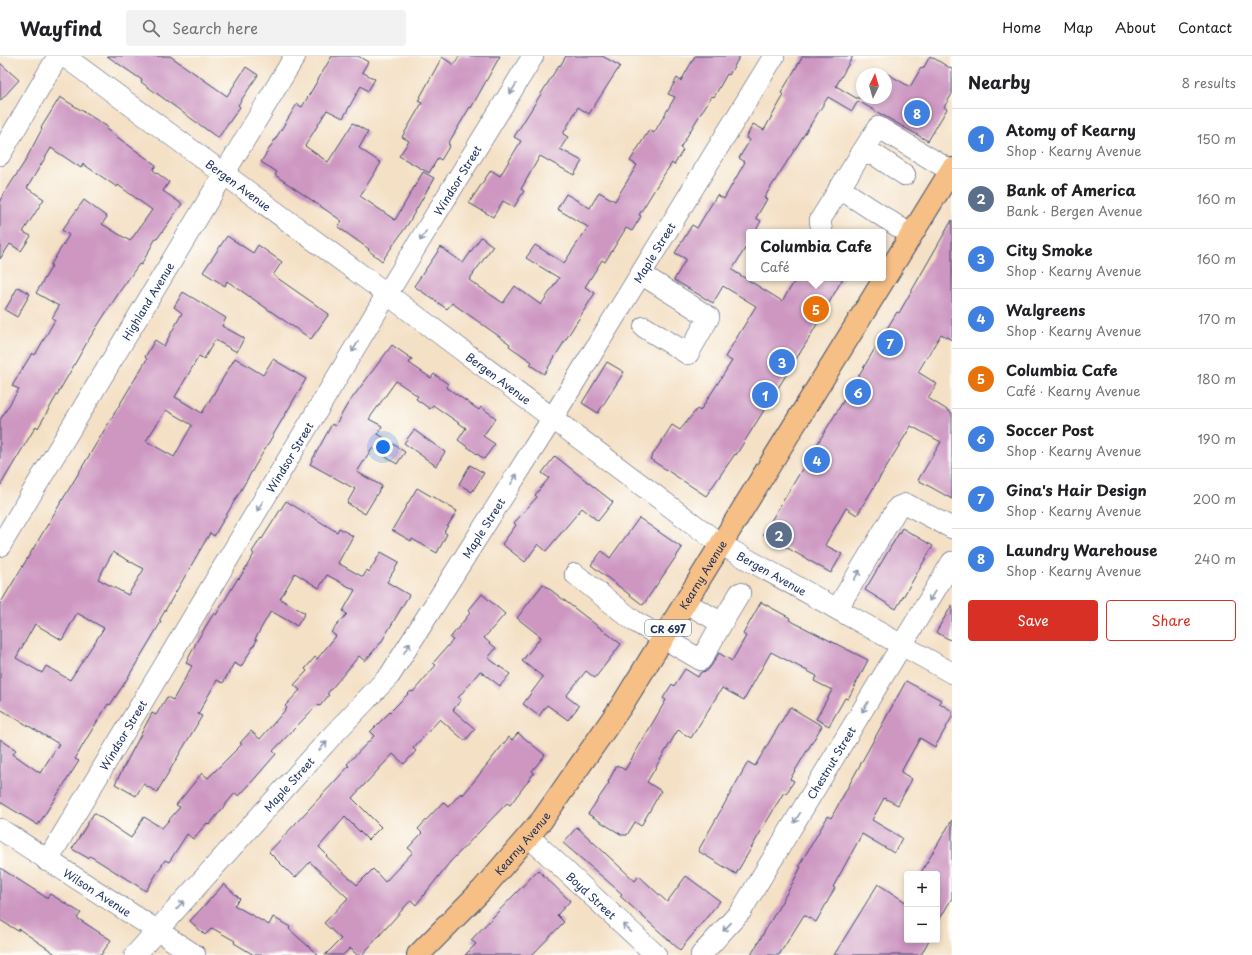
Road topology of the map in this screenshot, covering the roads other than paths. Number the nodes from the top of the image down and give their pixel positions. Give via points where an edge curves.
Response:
1 (58, 56) edge
2 (64, 56) edge
3 (295, 56) edge
4 (533, 56) edge
5 (774, 56) edge
6 (861, 154) junction
7 (0, 155) edge
8 (951, 170) edge
9 (223, 173) junction
10 (905, 175) dead end
11 (839, 188) junction
12 (822, 229) edge
13 (911, 235) junction
14 (886, 272) edge
15 (641, 274) junction
16 (880, 281) edge
17 (387, 294) junction
18 (644, 327) dead end
19 (552, 419) junction
20 (952, 528) edge
21 (720, 544) junction
22 (0, 546) edge
23 (952, 562) edge
24 (575, 574) dead end
25 (740, 593) dead end
26 (684, 602) junction
27 (837, 609) junction
28 (722, 624) junction
29 (662, 637) junction
30 (902, 645) junction
31 (952, 673) edge
32 (0, 829) edge
33 (528, 836) junction
34 (47, 860) junction
35 (157, 930) junction
36 (135, 955) edge
37 (195, 955) edge
38 (418, 955) edge
39 (656, 955) edge
40 (701, 955) edge

1 - 7 street
2 - 9 street, Bergen Avenue
3 - 9 street, Highland Avenue
4 -> 17 street, Windsor Street
5 - 15 street, Maple Street
6 - 8 street via 878,127
6 - 10 street via 875,155
6 - 11 street
8 - 13 main road, Kearny Avenue / CR 697
9 - 17 street, Bergen Avenue
9 - 22 street, Highland Avenue
11 - 12 street via 820,220
11 - 13 street
13 - 14 main road, Kearny Avenue / CR 697
15 - 18 street via 709,317 688,354
15 - 19 street, Maple Street
16 - 21 main road, Kearny Avenue / CR 697
17 - 19 street, Bergen Avenue
17 -> 34 street, Windsor Street
19 - 21 street, Bergen Avenue
35 -> 19 street, Maple Street via 390,675
27 -> 20 street via 898,507 906,504
21 - 26 main road, Kearny Avenue / CR 697
21 - 27 street, Bergen Avenue
23 -> 30 street, Chestnut Street
24 - 29 street via 634,621
25 - 28 street
26 - 28 street
26 - 29 main road, Kearny Avenue / CR 697
27 - 30 street, Bergen Avenue
28 - 29 street via 701,660
29 - 33 main road, Kearny Avenue / CR 697 via 622,705 542,820
30 - 31 street, Bergen Avenue
30 -> 40 street, Chestnut Street via 741,911
32 - 34 street, Wilson Avenue
33 - 38 main road, Kearny Avenue / CR 697 via 482,890
39 -> 33 street, Boyd Street
34 - 35 street, Wilson Avenue
35 - 36 street, Maple Street
35 - 37 street, Wilson Avenue

